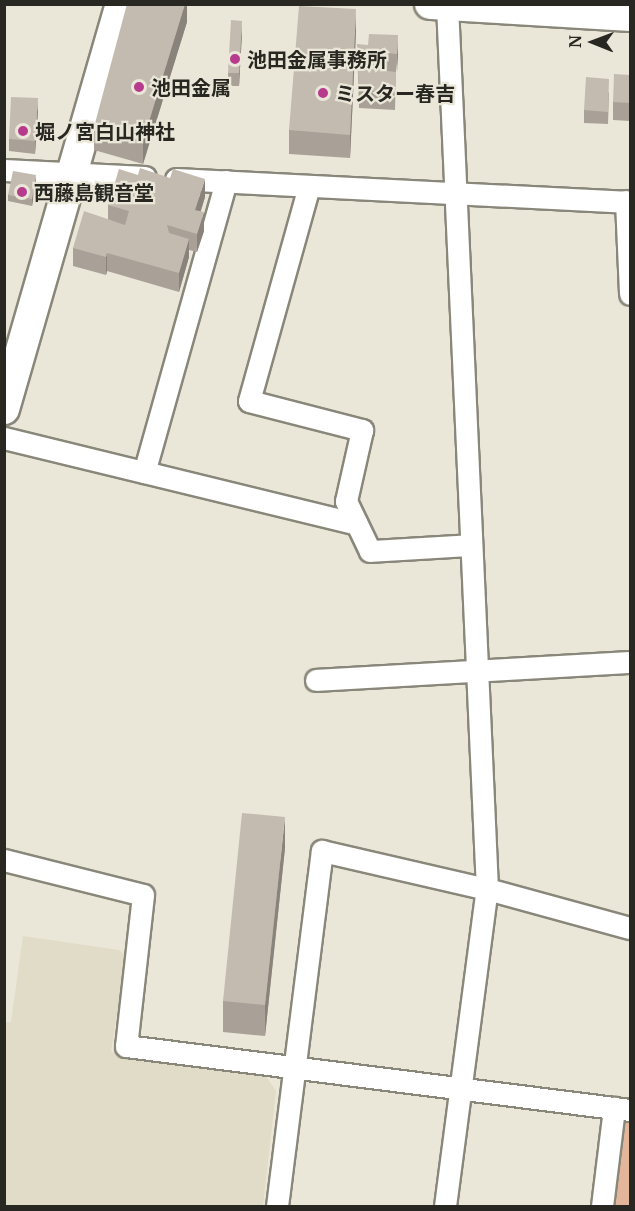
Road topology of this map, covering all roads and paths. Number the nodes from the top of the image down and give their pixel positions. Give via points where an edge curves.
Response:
1 (121, 4) edge
2 (440, 5) edge
3 (630, 16) edge
4 (4, 170) edge
5 (71, 173) junction
6 (226, 181) junction
7 (309, 186) junction
8 (453, 193) junction
9 (628, 202) edge
10 (630, 294) edge
11 (4, 409) edge
12 (4, 438) edge
13 (144, 472) junction
14 (357, 524) junction
15 (471, 545) junction
16 (630, 662) edge
17 (477, 671) junction
18 (316, 680) dead end
19 (4, 860) edge
20 (487, 889) junction
21 (630, 928) edge
22 (294, 1067) junction
23 (461, 1088) junction
24 (622, 1109) edge
25 (276, 1206) edge
26 (446, 1206) edge
27 (602, 1206) edge

1 - 5 street
2 - 3 street
2 - 8 street
4 - 5 street
5 - 6 street
5 - 11 street
6 - 7 street
6 - 13 street
7 - 8 street
7 - 14 street via 249,401 362,430 346,501
8 - 9 street
8 - 15 street
9 - 10 street
12 - 13 street
13 - 14 street
14 - 15 street via 370,551
15 - 17 street
16 - 17 street
17 - 18 street
17 - 20 street
19 - 22 street via 143,895 126,1046
20 - 21 street
20 - 22 street via 322,851
20 - 23 street
22 - 23 street
22 - 25 street
23 - 24 street
23 - 26 street
24 - 27 street

